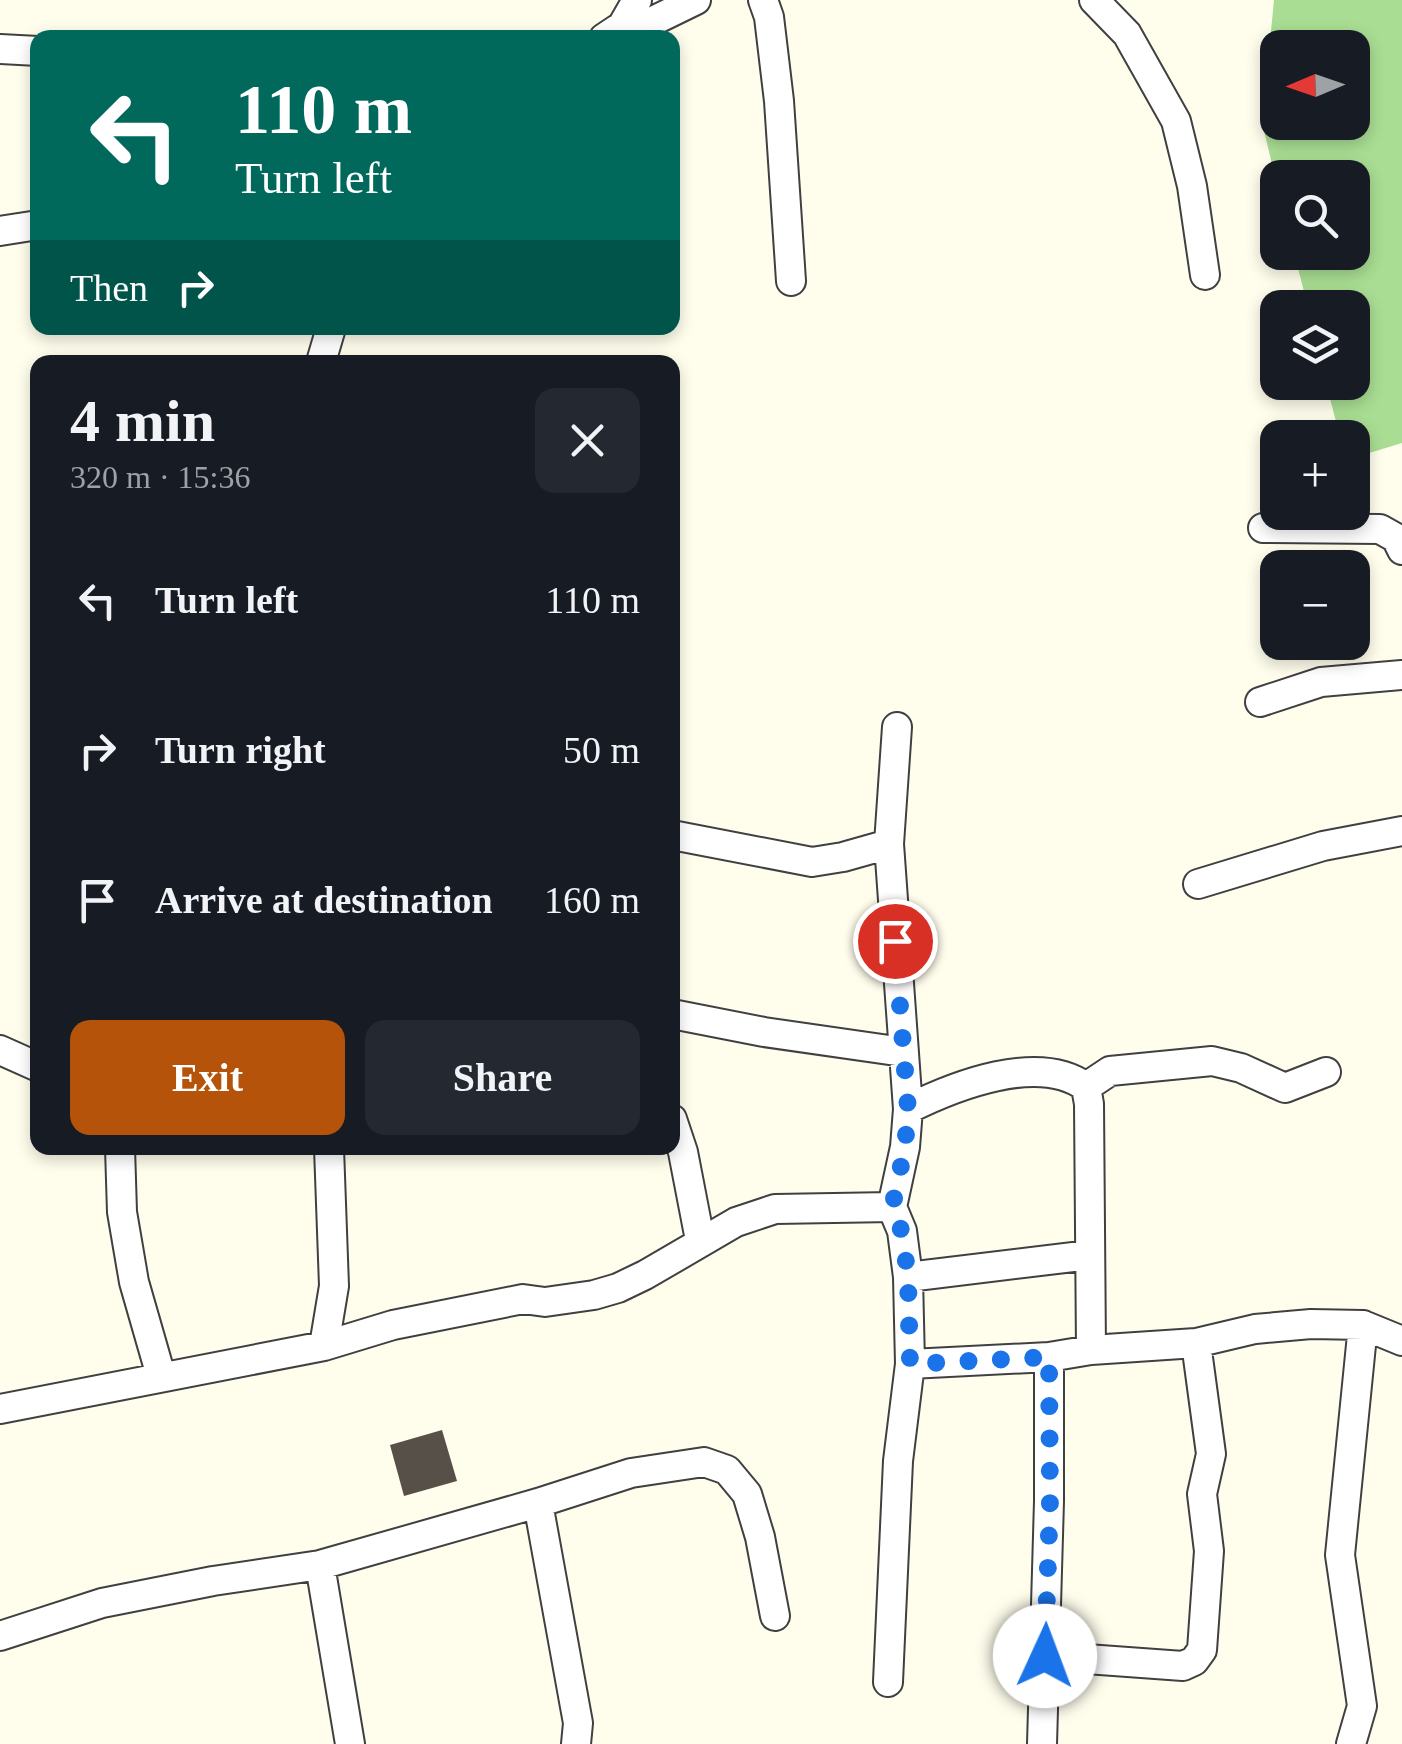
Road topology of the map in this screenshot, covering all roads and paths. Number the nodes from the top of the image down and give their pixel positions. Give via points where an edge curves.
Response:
1 (637, 0) edge
2 (696, 0) edge
3 (764, 0) edge
4 (1094, 0) edge
5 (614, 30) edge
6 (621, 30) edge
7 (0, 49) edge
8 (30, 51) edge
9 (30, 226) edge
10 (0, 230) edge
11 (1204, 275) dead end
12 (791, 281) dead end
13 (1370, 530) edge
14 (1402, 550) edge
15 (1402, 675) edge
16 (1260, 702) dead end
17 (897, 728) dead end
18 (1402, 831) edge
19 (680, 837) edge
20 (889, 844) junction
21 (1198, 884) dead end
22 (680, 1016) edge
23 (0, 1050) edge
24 (903, 1052) junction
25 (30, 1063) edge
26 (1326, 1072) dead end
27 (1086, 1088) junction
28 (908, 1109) junction
29 (680, 1143) edge
30 (120, 1155) edge
31 (329, 1155) edge
32 (892, 1208) junction
33 (700, 1240) junction
34 (1090, 1255) junction
35 (908, 1277) junction
36 (1363, 1325) junction
37 (1402, 1340) edge
38 (1196, 1343) junction
39 (324, 1346) junction
40 (1091, 1350) junction
41 (1049, 1357) junction
42 (910, 1364) junction
43 (161, 1376) junction
44 (0, 1409) edge
45 (538, 1503) junction
46 (320, 1565) junction
47 (776, 1616) dead end
48 (0, 1636) edge
49 (1045, 1656) junction
50 (888, 1682) dead end
51 (350, 1744) edge
52 (576, 1744) edge
53 (1042, 1744) edge
54 (1351, 1744) edge

1 - 5 street
2 - 6 street
3 - 12 street via 780,101
4 - 11 street via 1128,34 1176,121
7 - 8 street
9 - 10 street
13 - 14 street via 1396,538
15 - 16 street via 1321,682
17 - 20 street
18 - 21 street via 1323,846
19 - 20 street via 812,862
20 - 24 street
22 - 24 street
23 - 25 street
24 - 28 street
26 - 27 street via 1286,1088 1240,1068 1184,1062 1110,1072
27 - 28 street via 1040,1073 992,1077
27 - 34 street
28 - 32 street
29 - 33 street
30 - 43 street via 134,1282
31 - 39 street via 334,1272
32 - 33 street via 775,1209
32 - 35 street
33 - 39 street via 618,1288 568,1300 522,1299
34 - 35 street
34 - 40 street
35 - 42 street
36 - 37 street
36 - 38 street via 1255,1329
36 - 54 street via 1340,1556 1362,1706
38 - 40 street
38 - 49 street via 1210,1454 1202,1494 1209,1552 1202,1650 1183,1666
39 - 43 street
40 - 41 street
41 - 42 street
41 - 49 street
42 - 50 street via 898,1461
43 - 44 street
45 - 46 street
45 - 47 street via 665,1466 704,1462 727,1470 747,1494
45 - 52 street via 578,1723
46 - 48 street via 102,1602
46 - 51 street
49 - 53 street

